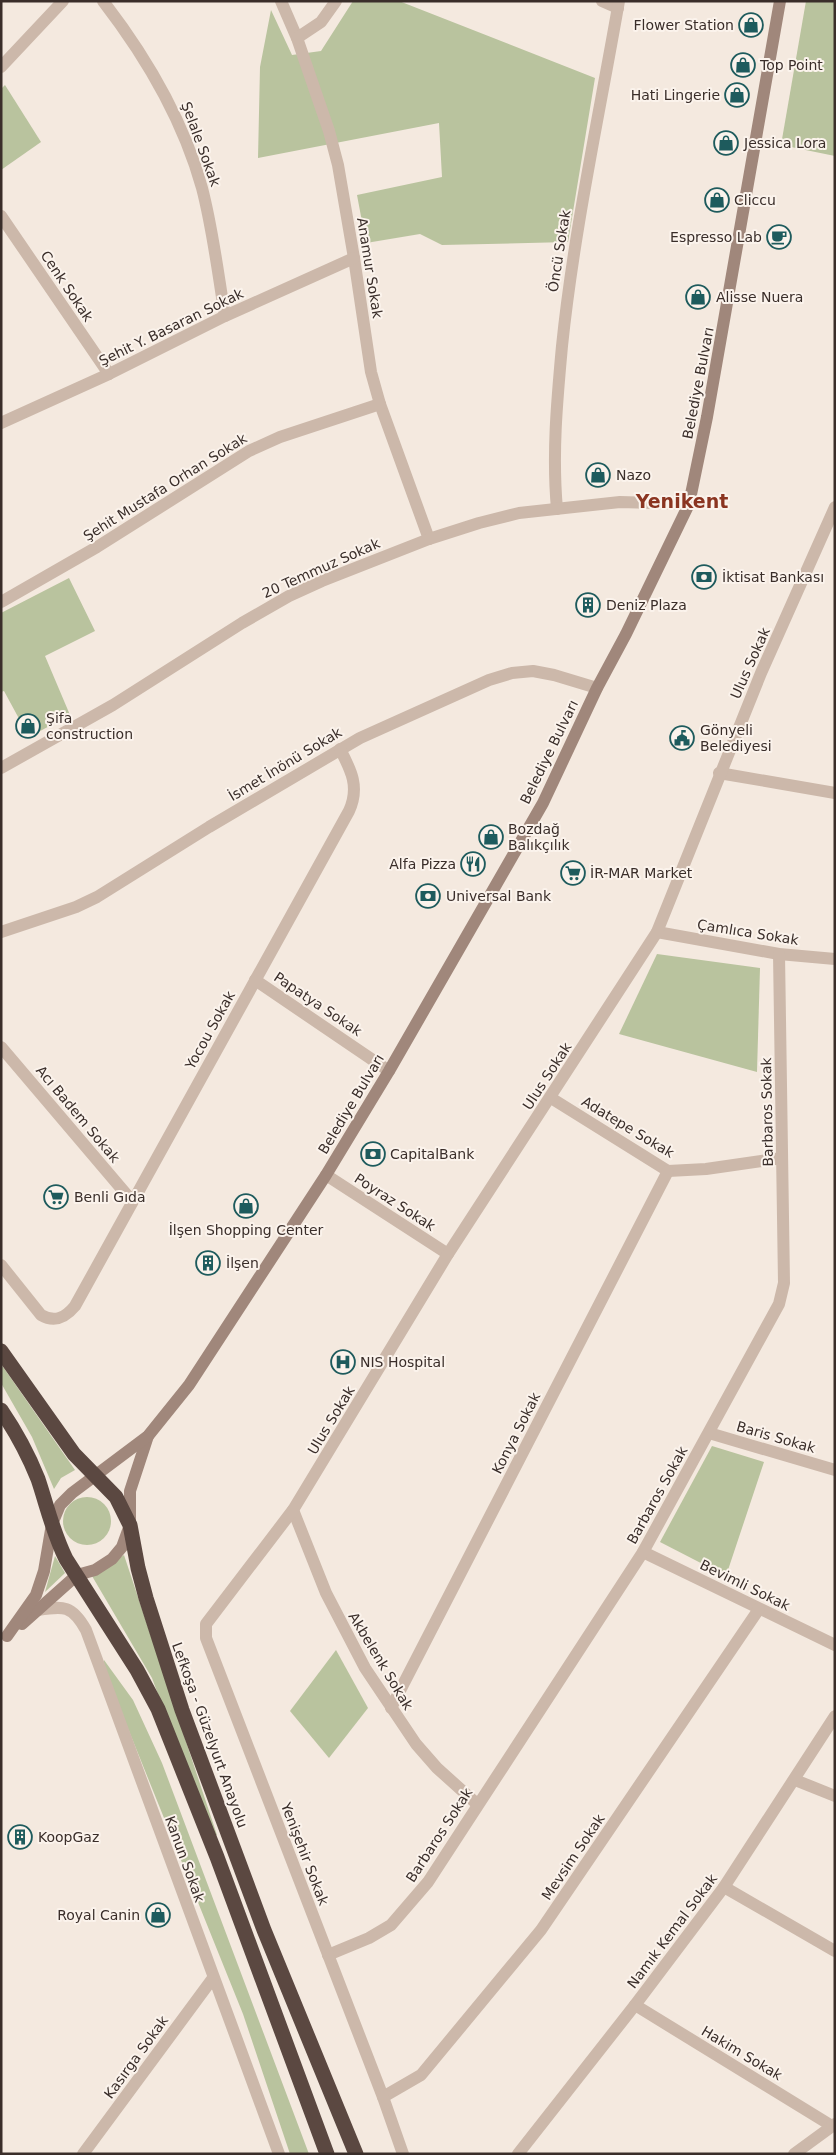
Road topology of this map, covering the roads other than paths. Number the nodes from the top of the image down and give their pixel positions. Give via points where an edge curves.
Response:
1 (63, 1) edge
2 (103, 1) edge
3 (281, 1) edge
4 (336, 1) edge
5 (602, 1) edge
6 (780, 1) edge
7 (618, 4) edge
8 (296, 38) junction
9 (1, 67) edge
10 (1, 216) edge
11 (354, 258) junction
12 (225, 316) junction
13 (109, 374) junction
14 (380, 404) junction
15 (1, 424) edge
16 (689, 504) junction
17 (835, 507) edge
18 (557, 509) junction
19 (429, 539) junction
20 (1, 602) edge
21 (597, 688) junction
22 (340, 749) junction
23 (1, 768) edge
24 (719, 773) junction
25 (835, 793) edge
26 (1, 932) edge
27 (657, 932) junction
28 (780, 954) junction
29 (835, 959) edge
30 (255, 980) junction
31 (1, 1047) edge
32 (389, 1071) junction
33 (551, 1098) junction
34 (782, 1158) junction
35 (668, 1171) junction
36 (326, 1175) junction
37 (132, 1201) junction
38 (448, 1254) junction
39 (1, 1265) edge
40 (1, 1351) edge
41 (1, 1410) edge
42 (708, 1433) junction
43 (148, 1436) junction
44 (835, 1470) edge
45 (95, 1477) junction
46 (293, 1510) junction
47 (52, 1524) junction
48 (130, 1525) junction
49 (643, 1552) junction
50 (77, 1575) junction
51 (760, 1609) junction
52 (38, 1610) junction
53 (208, 1620) joint
54 (4, 1640) edge
55 (835, 1645) edge
56 (391, 1708) junction
57 (835, 1716) edge
58 (795, 1780) junction
59 (835, 1796) edge
60 (477, 1804) junction
61 (724, 1887) junction
62 (835, 1951) edge
63 (328, 1955) junction
64 (213, 1978) junction
65 (635, 2005) junction
66 (383, 2098) junction
67 (834, 2125) edge
68 (83, 2154) edge
69 (279, 2154) edge
70 (327, 2154) edge
71 (356, 2154) edge
72 (403, 2154) edge
73 (518, 2154) edge
74 (794, 2154) edge

1 - 9 street
2 - 12 street, Şelale Sokak via 151,69 189,148 206,207
3 - 8 street, Anamur Sokak
4 - 8 street via 321,22
5 - 7 street
6 - 16 main road, Belediye Bulvarı
7 - 18 street, Öncü Sokak via 566,309 554,444
8 - 11 street, Anamur Sokak via 338,165
10 - 13 street, Cenk Sokak
11 - 12 street, Şehit Y. Basaran Sokak
11 - 14 street, Anamur Sokak via 371,372
12 - 13 street, Şehit Y. Basaran Sokak
13 - 15 street, Şehit Y. Basaran Sokak
14 - 19 street, Anamur Sokak
14 - 20 street, Şehit Mustafa Orhan Sokak via 280,437 249,451 97,547
16 - 18 street, 20 Temmuz Sokak via 635,501
16 - 21 main road, Belediye Bulvarı
17 - 24 street, Ulus Sokak
18 - 19 street, 20 Temmuz Sokak via 498,517
19 - 23 street, 20 Temmuz Sokak via 322,581 281,601 113,706
21 - 22 street, İsmet İnönü Sokak via 543,672 512,673 412,714
21 - 32 main road, Belediye Bulvarı via 543,803
22 - 26 street, İsmet İnönü Sokak via 97,897
22 - 30 street, Yocou Sokak via 354,782 352,805
24 - 25 street
24 - 27 street, Ulus Sokak
27 - 28 street, Çamlıca Sokak
27 - 33 street, Ulus Sokak
28 - 29 street, Çamlıca Sokak
28 - 34 street, Barbaros Sokak
30 - 32 street, Papatya Sokak
30 - 37 street, Yocou Sokak
31 - 37 street, Acı Badem Sokak
32 - 36 main road, Belediye Bulvarı
33 - 35 street, Adatepe Sokak
33 - 38 street, Ulus Sokak
34 - 35 street, Adatepe Sokak
34 - 42 street, Barbaros Sokak via 783,1294
35 - 56 street, Konya Sokak
36 - 38 street, Poyraz Sokak
36 - 43 main road, Belediye Bulvarı via 224,1334
37 - 39 street, Yocou Sokak via 75,1306 62,1318 52,1320 41,1315
38 - 46 street, Ulus Sokak
40 - 45 highway, Lefkoşa - Güzelyurt Anayolu via 74,1454
41 - 47 highway via 26,1453
42 - 44 street, Baris Sokak
42 - 49 street, Barbaros Sokak
43 - 45 main road, Belediye Bulvarı
43 - 48 main road, Belediye Bulvarı via 130,1491
45 - 47 main road, Belediye Bulvarı via 60,1505
45 - 48 highway, Lefkoşa - Güzelyurt Anayolu via 116,1497
46 - 53 street, Ulus Sokak
46 - 56 street, Akbelenk Sokak via 339,1618 365,1668
47 - 50 highway via 57,1541
47 - 54 main road, Belediye Bulvarı via 44,1571 36,1595
48 - 50 main road, Belediye Bulvarı via 122,1547 112,1559 95,1570
48 - 71 highway, Lefkoşa - Güzelyurt Anayolu via 146,1598 182,1710 264,1930
49 - 51 street, Bevimli Sokak
49 - 60 street, Barbaros Sokak
50 - 52 main road
50 - 70 highway via 158,1708 218,1857
51 - 55 street, Bevimli Sokak
51 - 66 street, Mevsim Sokak via 541,1930 420,2075
52 - 54 main road
52 - 64 street, Kanun Sokak via 70,1609 86,1630
53 - 63 street, Yenişehir Sokak via 206,1638
56 - 60 street, Akbelenk Sokak via 423,1752
57 - 58 street, Namık Kemal Sokak
58 - 59 street
58 - 61 street, Namık Kemal Sokak
60 - 63 street, Barbaros Sokak via 428,1882 400,1917 380,1932
61 - 62 street
61 - 65 street, Namık Kemal Sokak
63 - 66 street, Yenişehir Sokak
64 - 68 street, Kasırga Sokak
64 - 69 street, Kanun Sokak
65 - 67 street, Hakim Sokak
65 - 73 street, Namık Kemal Sokak
66 - 72 street, Yenişehir Sokak
67 - 74 street

